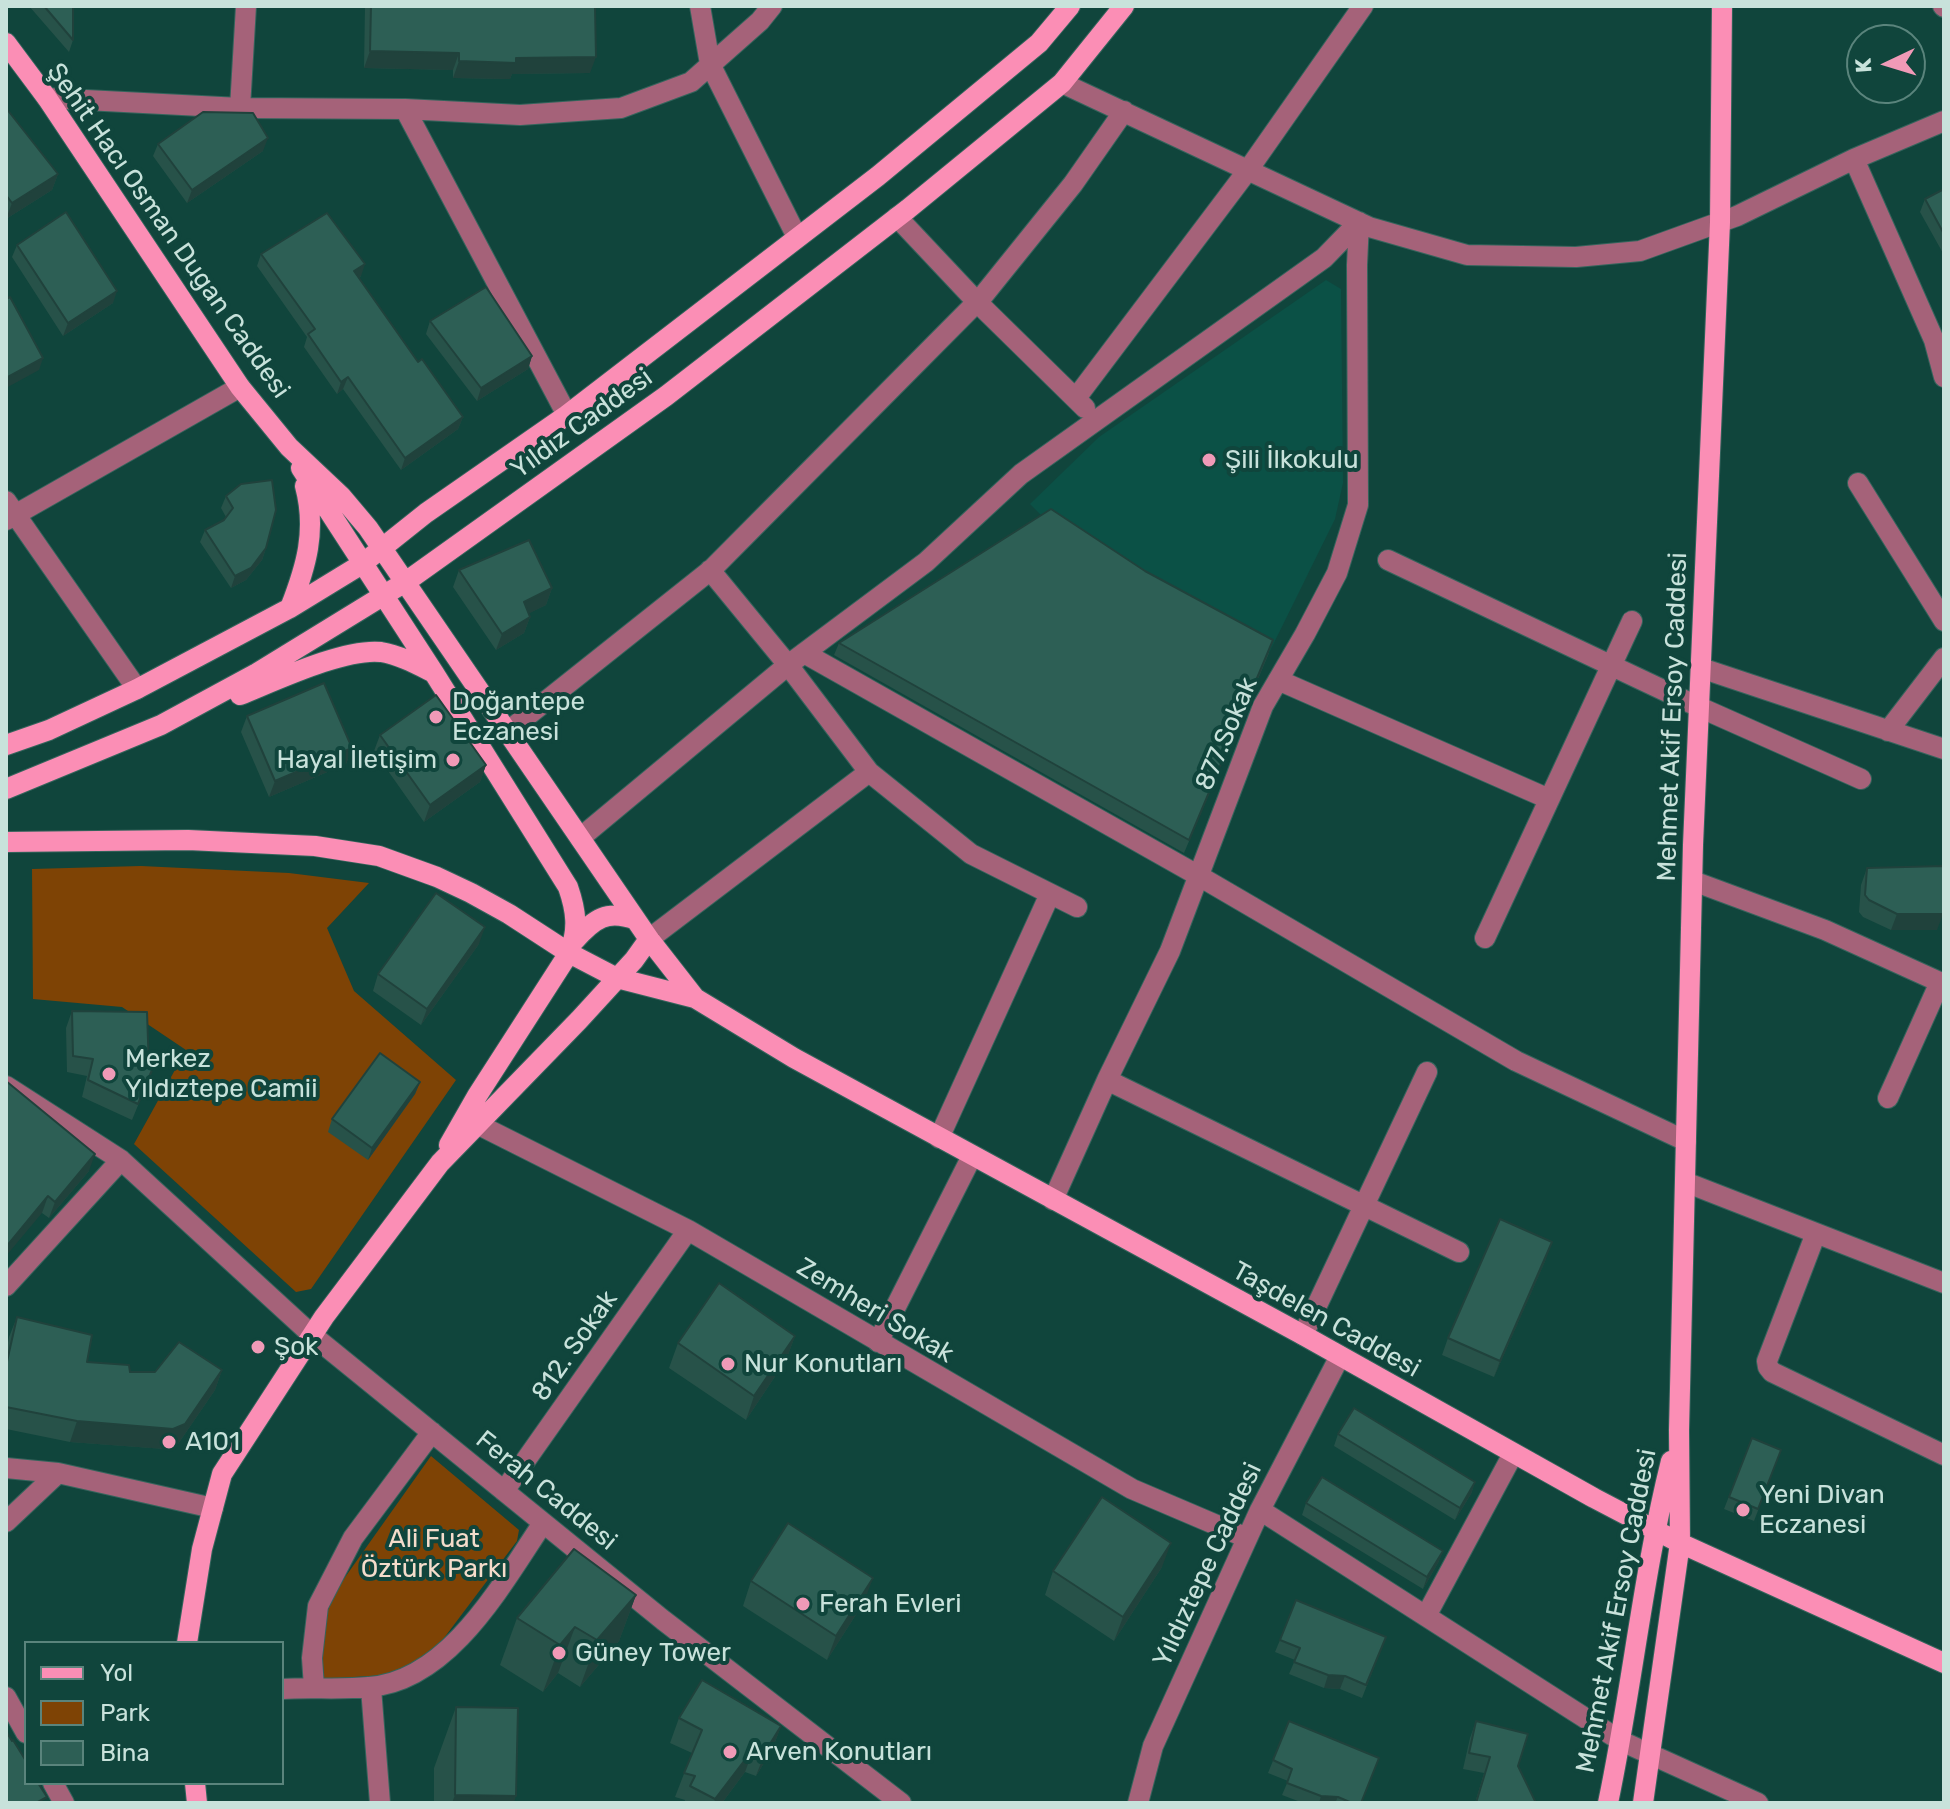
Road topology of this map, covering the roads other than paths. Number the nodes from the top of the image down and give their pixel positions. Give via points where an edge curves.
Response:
1 (246, 6) edge
2 (700, 6) edge
3 (772, 6) edge
4 (1070, 6) edge
5 (1124, 6) edge
6 (1363, 6) edge
7 (1722, 6) edge
8 (7, 46) edge
9 (710, 64) junction
10 (1062, 83) junction
11 (47, 98) junction
12 (240, 108) junction
13 (405, 109) junction
14 (1124, 111) junction
15 (1944, 121) edge
16 (1854, 159) junction
17 (1248, 170) junction
18 (897, 217) junction
19 (1359, 222) junction
20 (1720, 222) junction
21 (797, 237) junction
22 (977, 302) junction
23 (1944, 377) edge
24 (240, 387) junction
25 (1076, 398) junction
26 (567, 415) junction
27 (1097, 419) junction
28 (289, 447) junction
29 (300, 467) junction
30 (1858, 483) dead end
31 (9, 512) edge
32 (383, 548) junction
33 (1388, 560) dead end
34 (362, 564) junction
35 (710, 570) junction
36 (407, 581) junction
37 (383, 596) junction
38 (290, 608) junction
39 (1632, 621) dead end
40 (1944, 621) edge
41 (1944, 658) edge
42 (796, 659) junction
43 (1612, 665) junction
44 (1701, 668) junction
45 (434, 673) junction
46 (1278, 680) junction
47 (137, 689) junction
48 (1699, 707) junction
49 (161, 725) junction
50 (1888, 731) junction
51 (507, 732) junction
52 (6, 745) edge
53 (1944, 749) edge
54 (869, 772) junction
55 (1861, 779) dead end
56 (6, 789) edge
57 (1549, 799) junction
58 (580, 838) junction
59 (6, 842) edge
60 (1199, 876) junction
61 (1693, 881) junction
62 (1050, 894) junction
63 (1077, 907) dead end
64 (636, 920) junction
65 (1485, 938) dead end
66 (649, 939) junction
67 (572, 947) junction
68 (617, 978) junction
69 (1942, 983) edge
70 (695, 998) junction
71 (1427, 1072) dead end
72 (1107, 1080) junction
73 (6, 1086) edge
74 (1888, 1098) dead end
75 (479, 1125) junction
76 (939, 1138) junction
77 (1686, 1141) junction
78 (972, 1156) junction
79 (121, 1160) junction
80 (440, 1163) junction
81 (1685, 1182) junction
82 (1053, 1200) junction
83 (1364, 1206) junction
84 (688, 1230) junction
85 (1816, 1233) junction
86 (1459, 1252) dead end
87 (1944, 1283) edge
88 (6, 1286) edge
89 (312, 1335) junction
90 (1303, 1335) junction
91 (878, 1342) junction
92 (1340, 1356) junction
93 (1679, 1430) junction
94 (432, 1432) junction
95 (1513, 1454) junction
96 (1944, 1455) edge
97 (6, 1468) edge
98 (58, 1473) junction
99 (504, 1491) junction
100 (213, 1508) junction
101 (1260, 1510) junction
102 (6, 1522) edge
103 (543, 1523) junction
104 (1654, 1528) junction
105 (1247, 1538) junction
106 (1680, 1543) junction
107 (1426, 1616) junction
108 (187, 1641) edge
109 (1944, 1663) edge
110 (314, 1687) junction
111 (371, 1688) junction
112 (284, 1689) edge
113 (6, 1697) edge
114 (24, 1729) edge
115 (1621, 1741) junction
116 (1650, 1756) junction
117 (54, 1785) edge
118 (64, 1803) edge
119 (380, 1803) edge
120 (901, 1803) edge
121 (1138, 1803) edge
122 (1608, 1803) edge
123 (1643, 1803) edge
124 (1758, 1803) edge

1 - 12 street
2 - 9 street
3 - 9 street
4 - 21 main road, Yıldız Caddesi via 1039,43
5 - 10 main road, Yıldız Caddesi
6 - 17 street
7 - 20 main road, Mehmet Akif Ersoy Caddesi
8 - 11 main road, Şehit Hacı Osman Dugan Caddesi
9 - 13 street via 691,82 621,108 520,115
9 - 21 street
10 - 14 street
10 - 18 main road, Yıldız Caddesi
11 - 12 street
11 - 24 main road, Şehit Hacı Osman Dugan Caddesi
12 - 13 street
13 - 26 street
14 - 17 street
14 - 22 street via 1073,184
15 - 16 street
16 - 20 street
16 - 23 street via 1934,340
17 - 19 street
17 - 25 street
18 - 22 street
18 - 36 main road, Yıldız Caddesi via 666,396
19 - 20 street via 1467,255 1576,257 1640,251
19 - 27 street via 1324,258
19 - 46 street, 877.Sokak via 1358,505 1337,573
20 - 44 main road, Mehmet Akif Ersoy Caddesi
21 - 26 main road, Yıldız Caddesi
22 - 25 street
22 - 35 street
24 - 28 main road, Şehit Hacı Osman Dugan Caddesi
24 - 31 street
25 - 27 street
26 - 32 main road, Yıldız Caddesi
27 - 42 street via 1021,474 926,562
28 - 29 main road
28 - 32 main road via 341,496
29 - 34 main road
29 - 38 main road via 311,507 311,538
30 - 40 street
31 - 47 street
32 - 34 main road, Yıldız Caddesi
32 - 36 main road
33 - 43 street
34 - 37 main road
34 - 38 main road, Yıldız Caddesi
35 - 42 street
35 - 51 street
36 - 37 main road, Yıldız Caddesi
36 - 51 main road
37 - 45 main road
37 - 49 main road, Yıldız Caddesi
38 - 47 main road, Yıldız Caddesi
39 - 43 street
41 - 50 street
42 - 54 street
42 - 58 street
42 - 60 street
43 - 48 street
43 - 57 street
44 - 48 main road, Mehmet Akif Ersoy Caddesi
44 - 50 street
45 - 49 main road via 399,656 362,652
45 - 67 main road via 568,887 574,906
46 - 57 street
46 - 60 street, 877.Sokak via 1263,706
47 - 52 main road, Yıldız Caddesi
48 - 55 street
48 - 61 main road, Mehmet Akif Ersoy Caddesi
49 - 56 main road, Yıldız Caddesi
50 - 53 street
51 - 58 main road
54 - 62 street via 971,854
54 - 66 street
57 - 65 street
58 - 64 main road
59 - 67 main road via 188,840 348,850 437,877
60 - 72 street, 877.Sokak via 1170,951
60 - 77 street via 1516,1061
61 - 69 street via 1825,930
61 - 77 main road, Mehmet Akif Ersoy Caddesi
62 - 63 street
62 - 76 street
64 - 66 main road
64 - 67 main road via 609,915 591,923
66 - 68 main road
66 - 70 main road
67 - 68 main road
67 - 80 main road
68 - 70 main road
68 - 75 main road
69 - 74 street
70 - 76 main road, Taşdelen Caddesi
71 - 83 street
72 - 82 street, 877.Sokak
72 - 83 street
73 - 79 street, Ferah Caddesi
75 - 80 main road
75 - 84 street, Zemheri Sokak
76 - 78 main road, Taşdelen Caddesi
77 - 81 main road, Mehmet Akif Ersoy Caddesi
78 - 82 main road, Taşdelen Caddesi
78 - 91 street
79 - 88 street
79 - 89 street, Ferah Caddesi
80 - 89 main road
81 - 85 street
81 - 93 main road, Mehmet Akif Ersoy Caddesi
82 - 90 main road, Taşdelen Caddesi
83 - 86 street
83 - 90 street
84 - 91 street, Zemheri Sokak
84 - 99 street, 812. Sokak
85 - 87 street
85 - 96 street via 1768,1367
89 - 94 street, Ferah Caddesi
89 - 100 main road via 222,1474
90 - 92 main road, Taşdelen Caddesi
91 - 105 street, Zemheri Sokak via 1132,1489
92 - 95 main road, Taşdelen Caddesi
92 - 101 street, Yıldıztepe Caddesi
93 - 104 main road, Mehmet Akif Ersoy Caddesi
93 - 106 main road, Mehmet Akif Ersoy Caddesi
94 - 99 street, Ferah Caddesi
94 - 110 street via 353,1538 318,1606
95 - 104 main road, Taşdelen Caddesi
95 - 107 street
97 - 98 street
98 - 100 street
98 - 102 street
99 - 103 street, Ferah Caddesi
100 - 108 main road
101 - 105 street, Yıldıztepe Caddesi
101 - 107 street
103 - 111 street via 457,1643 418,1671
103 - 120 street, Ferah Caddesi
104 - 106 main road, Taşdelen Caddesi
104 - 115 main road, Mehmet Akif Ersoy Caddesi
105 - 121 street, Yıldıztepe Caddesi via 1153,1746
106 - 109 main road, Taşdelen Caddesi
106 - 116 main road, Mehmet Akif Ersoy Caddesi
107 - 115 street
110 - 111 street
110 - 112 street
111 - 119 street
113 - 114 street
115 - 116 street
115 - 122 main road, Mehmet Akif Ersoy Caddesi
116 - 123 main road, Mehmet Akif Ersoy Caddesi
116 - 124 street
117 - 118 street

